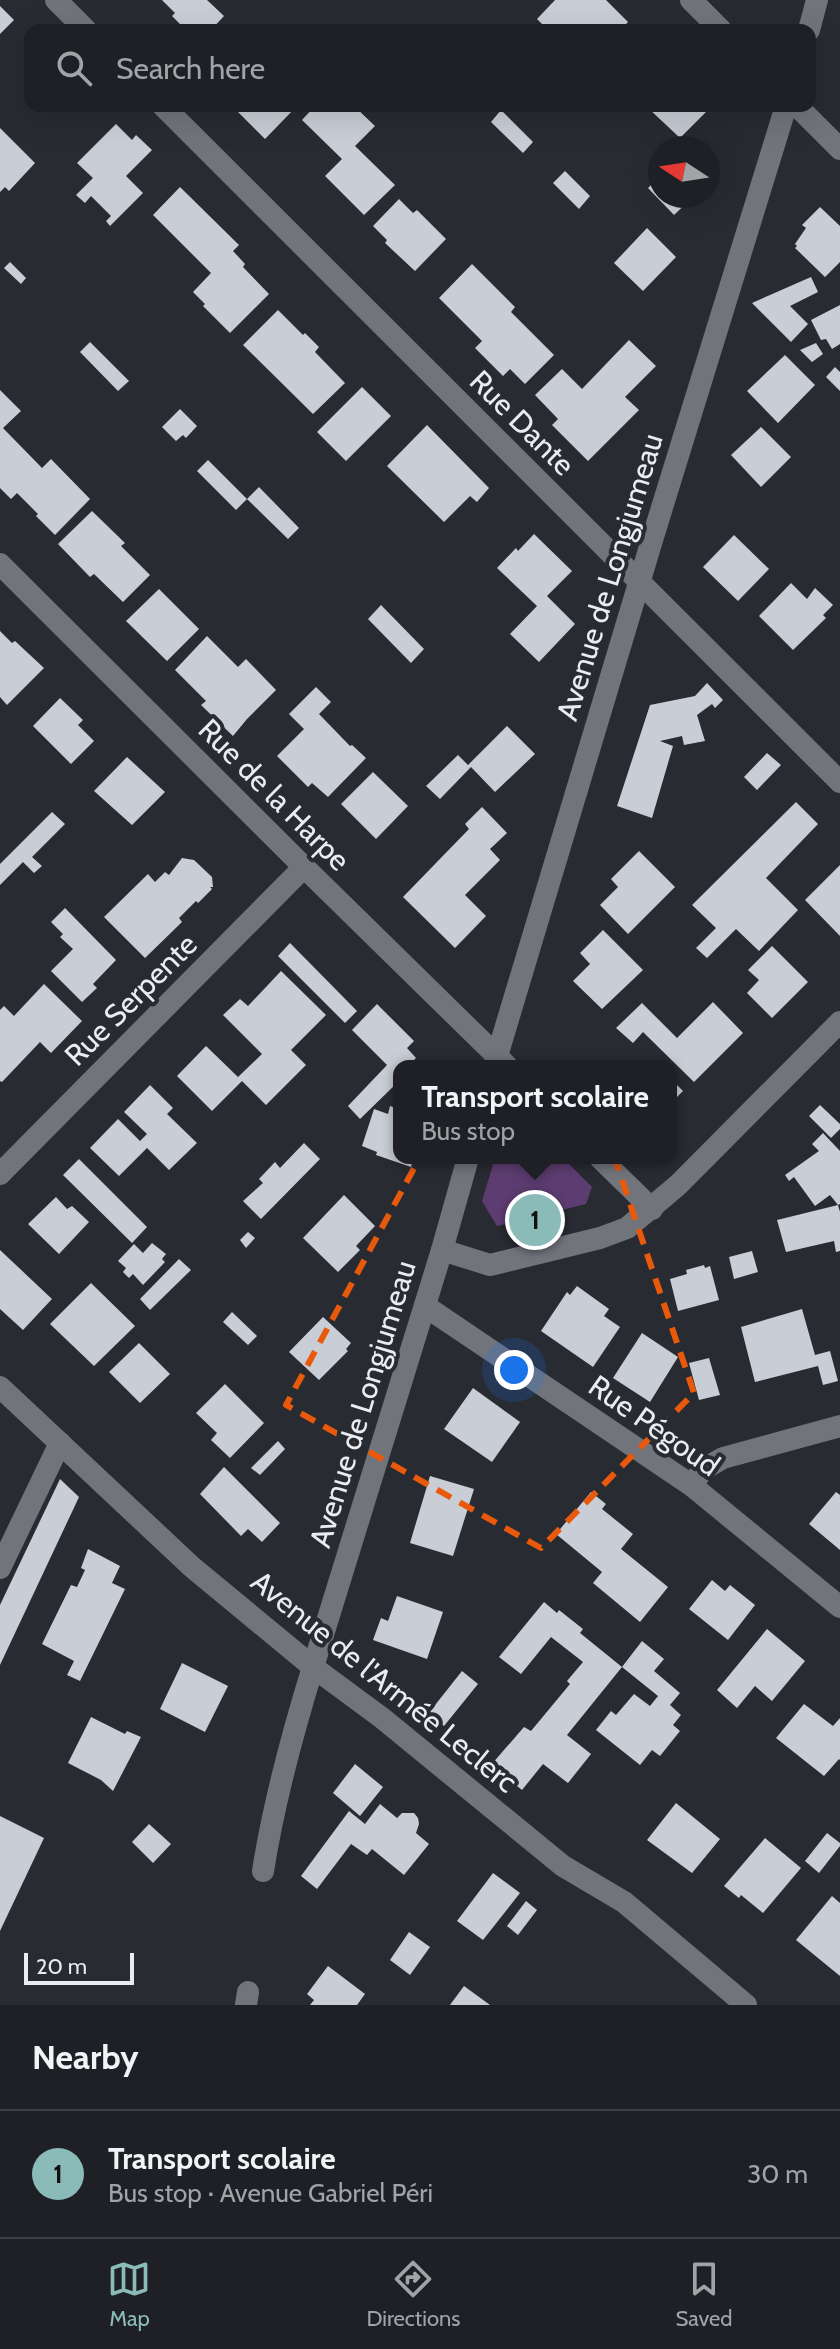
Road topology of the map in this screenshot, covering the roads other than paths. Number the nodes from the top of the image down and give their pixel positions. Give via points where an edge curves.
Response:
1 (56, 0) edge
2 (691, 0) edge
3 (817, 0) edge
4 (80, 24) edge
5 (715, 24) edge
6 (811, 24) edge
7 (169, 112) edge
8 (784, 112) edge
9 (803, 112) edge
10 (840, 149) edge
11 (0, 564) edge
12 (640, 582) junction
13 (840, 782) edge
14 (304, 867) junction
15 (840, 1022) edge
16 (496, 1060) edge
17 (500, 1060) edge
18 (466, 1164) edge
19 (606, 1164) edge
20 (0, 1174) edge
21 (652, 1209) junction
22 (442, 1250) junction
23 (425, 1306) junction
24 (0, 1387) edge
25 (840, 1426) edge
26 (60, 1443) junction
27 (691, 1485) junction
28 (0, 1568) edge
29 (840, 1607) edge
30 (313, 1667) junction
31 (263, 1871) dead end
32 (746, 2005) edge

1 - 4 street
2 - 5 street
3 - 6 street
7 - 12 street, Rue Dante
8 - 12 street, Avenue de Longjumeau
9 - 10 street
11 - 14 street, Rue de la Harpe
12 - 13 street, Rue Dante
12 - 17 street, Avenue de Longjumeau
14 - 16 street, Rue de la Harpe
14 - 20 street, Rue Serpente
15 - 21 street
18 - 22 street, Avenue de Longjumeau
19 - 21 street
21 - 22 street via 627,1228 600,1238 490,1265
22 - 23 street, Avenue de Longjumeau
23 - 27 street, Rue Pégoud
23 - 30 street, Avenue de Longjumeau
24 - 26 street, Avenue de l'Armée Leclerc
25 - 27 street via 723,1458
26 - 28 street
26 - 30 street, Avenue de l'Armée Leclerc via 192,1567
27 - 29 street, Rue Pégoud
30 - 31 street, Avenue de Longjumeau via 287,1749
30 - 32 street, Avenue de l'Armée Leclerc via 563,1866 624,1902

